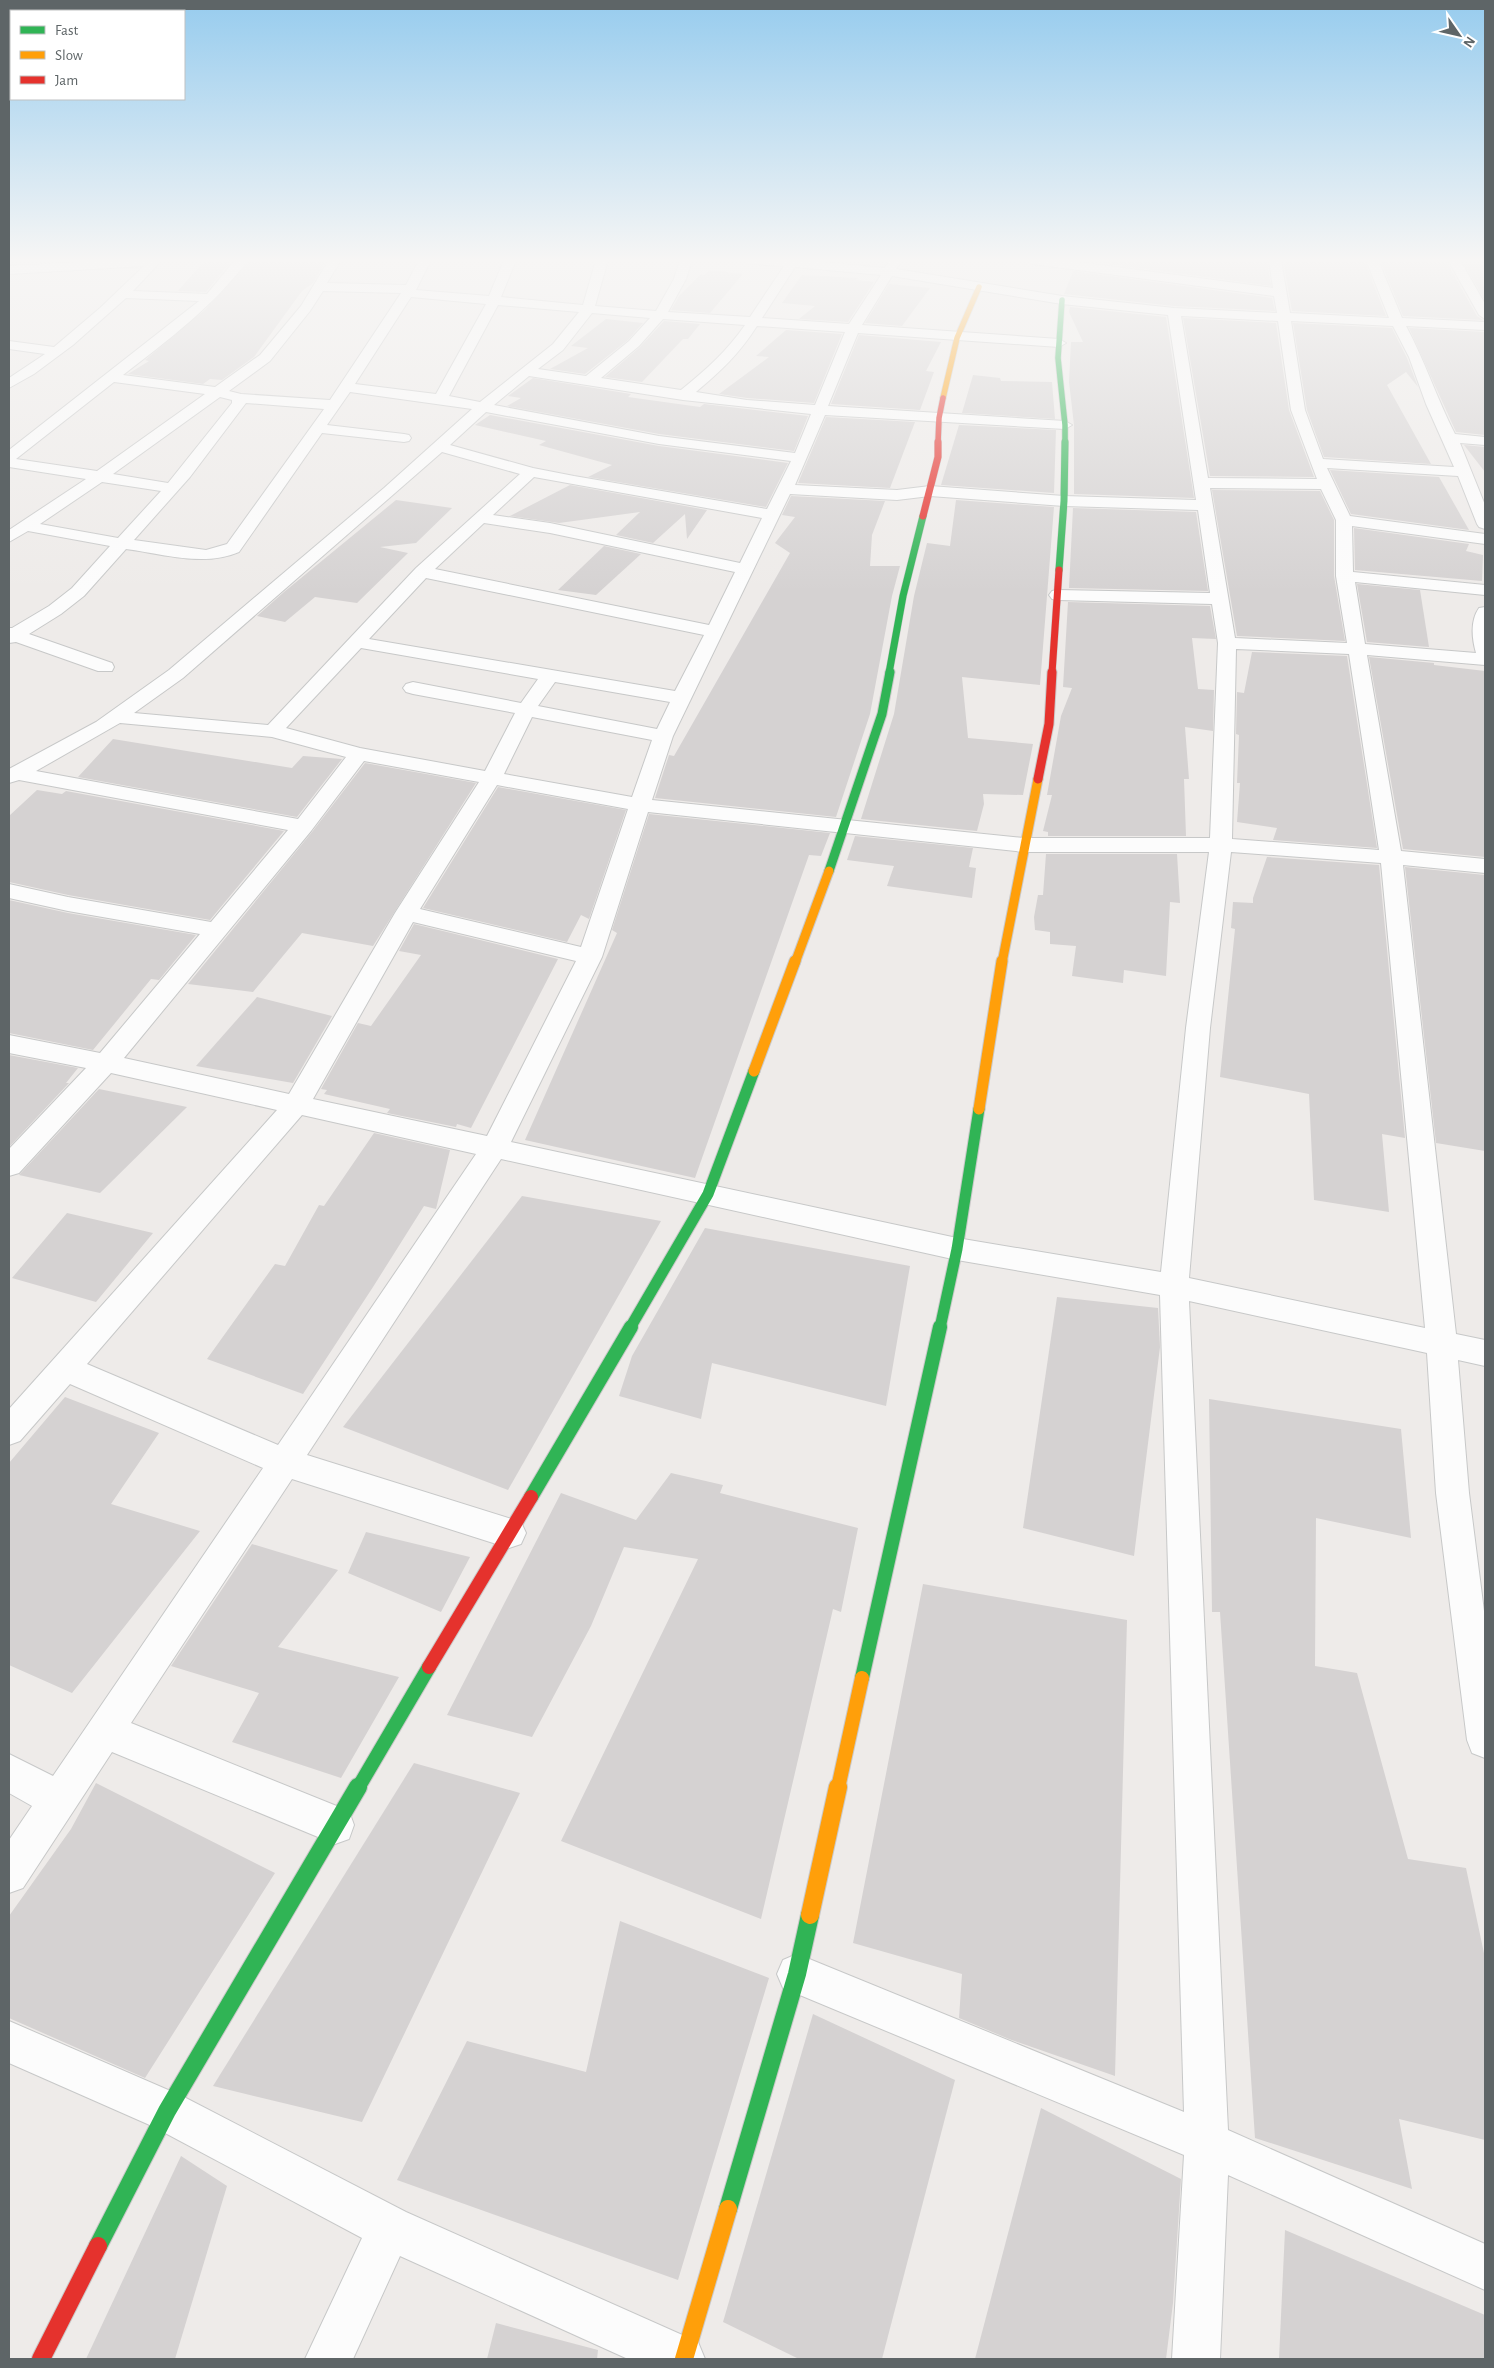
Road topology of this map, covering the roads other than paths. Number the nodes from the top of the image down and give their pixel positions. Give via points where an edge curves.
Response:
1 (28, 371) edge
2 (122, 371) edge
3 (248, 371) edge
4 (355, 371) edge
5 (456, 371) edge
6 (602, 371) edge
7 (712, 371) edge
8 (836, 371) edge
9 (950, 371) edge
10 (1059, 371) edge
11 (1183, 371) edge
12 (1292, 371) edge
13 (1421, 371) edge
14 (528, 372) joint
15 (113, 378) junction
16 (588, 382) junction
17 (9, 384) edge
18 (345, 386) junction
19 (218, 392) junction
20 (683, 396) junction
21 (240, 398) junction
22 (440, 399) junction
23 (334, 405) junction
24 (482, 408) junction
25 (820, 410) junction
26 (939, 418) junction
27 (1066, 425) junction
28 (318, 428) junction
29 (404, 438) dead end
30 (1450, 438) junction
31 (1485, 441) edge
32 (438, 446) junction
33 (9, 457) edge
34 (800, 458) junction
35 (9, 462) edge
36 (1317, 463) junction
37 (531, 472) junction
38 (1464, 472) junction
39 (99, 476) junction
40 (1201, 483) junction
41 (1328, 484) junction
42 (172, 488) junction
43 (785, 489) junction
44 (930, 491) junction
45 (1064, 501) junction
46 (1205, 505) junction
47 (773, 515) junction
48 (480, 518) junction
49 (1344, 520) junction
50 (1485, 524) edge
51 (25, 526) junction
52 (9, 536) edge
53 (1485, 538) edge
54 (120, 543) junction
55 (745, 569) junction
56 (422, 572) junction
57 (1346, 576) junction
58 (1485, 590) edge
59 (1058, 595) junction
60 (1220, 599) junction
61 (1485, 612) edge
62 (716, 632) junction
63 (10, 635) edge
64 (356, 642) junction
65 (1227, 643) junction
66 (1357, 649) junction
67 (1485, 653) edge
68 (1485, 659) edge
69 (105, 667) dead end
70 (550, 674) junction
71 (413, 688) dead end
72 (680, 698) junction
73 (527, 708) junction
74 (117, 717) junction
75 (273, 731) junction
76 (663, 736) junction
77 (359, 754) junction
78 (13, 775) edge
79 (492, 777) junction
80 (641, 805) junction
81 (303, 826) junction
82 (846, 826) junction
83 (1024, 845) junction
84 (1221, 845) junction
85 (1391, 857) junction
86 (1485, 866) edge
87 (9, 891) edge
88 (406, 913) junction
89 (217, 930) junction
90 (590, 957) junction
91 (9, 1044) edge
92 (106, 1063) junction
93 (296, 1105) junction
94 (494, 1149) junction
95 (9, 1166) edge
96 (708, 1194) junction
97 (957, 1249) junction
98 (1174, 1286) junction
99 (1442, 1345) junction
100 (1485, 1354) edge
101 (65, 1368) junction
102 (9, 1431) edge
103 (284, 1462) junction
104 (509, 1534) junction
105 (105, 1730) junction
106 (1485, 1740) edge
107 (9, 1773) edge
108 (58, 1799) junction
109 (335, 1824) junction
110 (9, 1874) edge
111 (797, 1974) junction
112 (9, 2042) edge
113 (167, 2110) junction
114 (1207, 2143) junction
115 (390, 2228) junction
116 (1485, 2267) edge
117 (42, 2359) edge
118 (329, 2359) edge
119 (682, 2359) edge
120 (1196, 2359) edge

1 - 17 street
2 - 15 street
3 - 19 street
4 - 18 street
5 - 22 street
6 - 16 street
7 - 20 street
8 - 25 street
9 - 26 street
10 - 27 street
11 - 40 street
12 - 36 street via 1298,410
13 - 30 street
14 - 16 street
14 - 24 street
15 - 19 street
15 - 33 street
16 - 20 street
18 - 22 street
18 - 23 street
19 - 21 street
19 - 39 street
20 - 25 street
21 - 23 street
21 - 42 street via 236,409
22 - 24 street
23 - 28 street
24 - 32 street
24 - 34 street via 659,440
25 - 26 street
25 - 34 street
26 - 27 street
26 - 44 street via 938,457
27 - 45 street
28 - 29 street
28 - 54 street via 233,548 206,555
30 - 31 street
30 - 38 street
32 - 37 street
32 - 74 street via 246,616 176,674
34 - 43 street
35 - 39 street
36 - 38 street
36 - 41 street
37 - 47 street
37 - 48 street
38 - 50 street
39 - 42 street
39 - 51 street
40 - 41 street
40 - 46 street
41 - 49 street
42 - 54 street
43 - 44 street via 897,496
43 - 47 street
44 - 45 street
44 - 82 street via 903,596 882,714
45 - 46 street
45 - 59 street
46 - 60 street
47 - 55 street
48 - 55 street via 550,528
48 - 56 street
49 - 53 street
49 - 57 street
51 - 52 street
51 - 54 street
54 - 63 street via 78,592 55,610
55 - 62 street
56 - 62 street
56 - 64 street
57 - 58 street
57 - 66 street
59 - 60 street
59 - 83 street via 1049,724
60 - 65 street
61 - 67 street via 1481,638
62 - 72 street
63 - 69 street
64 - 70 street
64 - 75 street
65 - 66 street
65 - 84 street
66 - 68 street
66 - 85 street
70 - 72 street
70 - 73 street
71 - 73 street
72 - 76 street
73 - 76 street
73 - 79 street
74 - 75 street
74 - 78 street
75 - 77 street
76 - 80 street
77 - 79 street
77 - 81 street
78 - 81 street
79 - 80 street
79 - 88 street
80 - 82 street
80 - 90 street
81 - 89 street
82 - 83 street
82 - 96 street
83 - 84 street
83 - 97 street
84 - 85 street
84 - 98 street via 1198,1028
85 - 86 street
85 - 99 street
87 - 89 street
88 - 90 street
88 - 93 street
89 - 92 street
90 - 94 street
91 - 92 street
92 - 93 street
92 - 95 street
93 - 94 street
93 - 101 street
94 - 96 street
94 - 103 street
96 - 97 street
96 - 104 street
97 - 98 street
97 - 111 street
98 - 99 street
98 - 114 street
99 - 100 street
99 - 106 street via 1444,1416
101 - 102 street
101 - 103 street
103 - 104 street
103 - 105 street
104 - 109 street
105 - 108 street
105 - 109 street
107 - 108 street
108 - 110 street
109 - 113 street
111 - 114 street
111 - 119 street
112 - 113 street
113 - 115 street
113 - 117 street
114 - 116 street
114 - 120 street
115 - 118 street
115 - 119 street

